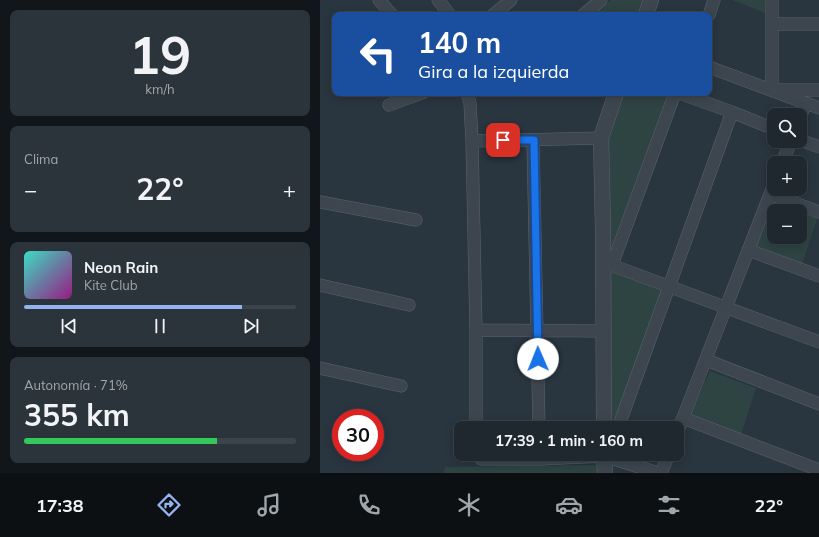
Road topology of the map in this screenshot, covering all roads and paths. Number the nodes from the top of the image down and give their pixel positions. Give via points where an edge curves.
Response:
1 (379, 0) edge
2 (438, 0) edge
3 (601, 0) edge
4 (651, 0) edge
5 (714, 0) edge
6 (772, 0) edge
7 (389, 12) edge
8 (448, 12) edge
9 (587, 12) edge
10 (647, 12) edge
11 (710, 12) edge
12 (772, 24) junction
13 (819, 24) edge
14 (712, 68) edge
15 (772, 90) junction
16 (819, 90) edge
17 (414, 96) edge
18 (468, 96) edge
19 (615, 96) edge
20 (674, 96) edge
21 (687, 96) edge
22 (806, 103) junction
23 (389, 105) dead end
24 (804, 108) edge
25 (819, 108) edge
26 (732, 112) junction
27 (767, 127) edge
28 (601, 138) junction
29 (534, 140) junction
30 (472, 141) junction
31 (807, 143) edge
32 (819, 147) edge
33 (769, 196) edge
34 (786, 196) edge
35 (320, 202) edge
36 (819, 212) edge
37 (416, 220) dead end
38 (748, 250) junction
39 (608, 264) junction
40 (819, 276) edge
41 (320, 285) edge
42 (669, 286) junction
43 (409, 305) dead end
44 (726, 308) junction
45 (476, 330) junction
46 (537, 331) junction
47 (604, 331) junction
48 (819, 342) edge
49 (706, 360) junction
50 (320, 368) edge
51 (401, 386) dead end
52 (819, 404) edge
53 (683, 418) junction
54 (476, 421) edge
55 (539, 421) edge
56 (604, 421) edge
57 (621, 421) edge
58 (682, 421) edge
59 (604, 461) edge
60 (622, 461) edge
61 (666, 461) edge
62 (819, 470) edge
63 (605, 473) edge
64 (658, 473) edge
65 (661, 473) edge

1 - 7 street
2 - 8 street
3 - 9 street
4 - 10 street
5 - 11 street
6 - 12 street
12 - 13 street
12 - 15 street
14 - 15 street
15 - 16 street
15 - 22 street
17 - 23 street
18 - 30 street
19 - 28 street
20 - 39 street
21 - 26 street
22 - 24 street
22 - 25 street
26 - 27 street
26 - 42 street
28 - 29 street
28 - 39 street
29 - 30 street
29 - 46 street
30 - 45 street
31 - 32 street
33 - 38 street
34 - 36 street
35 - 37 street
38 - 40 street
38 - 44 street
39 - 42 street
39 - 47 street
41 - 43 street
42 - 44 street
42 - 57 street
44 - 48 street
44 - 49 street
45 - 46 street
45 - 54 street
46 - 47 street
46 - 55 street
47 - 56 street
49 - 52 street
49 - 53 street
50 - 51 street
53 - 58 street
53 - 62 street
59 - 63 street
60 - 64 street
61 - 65 street

